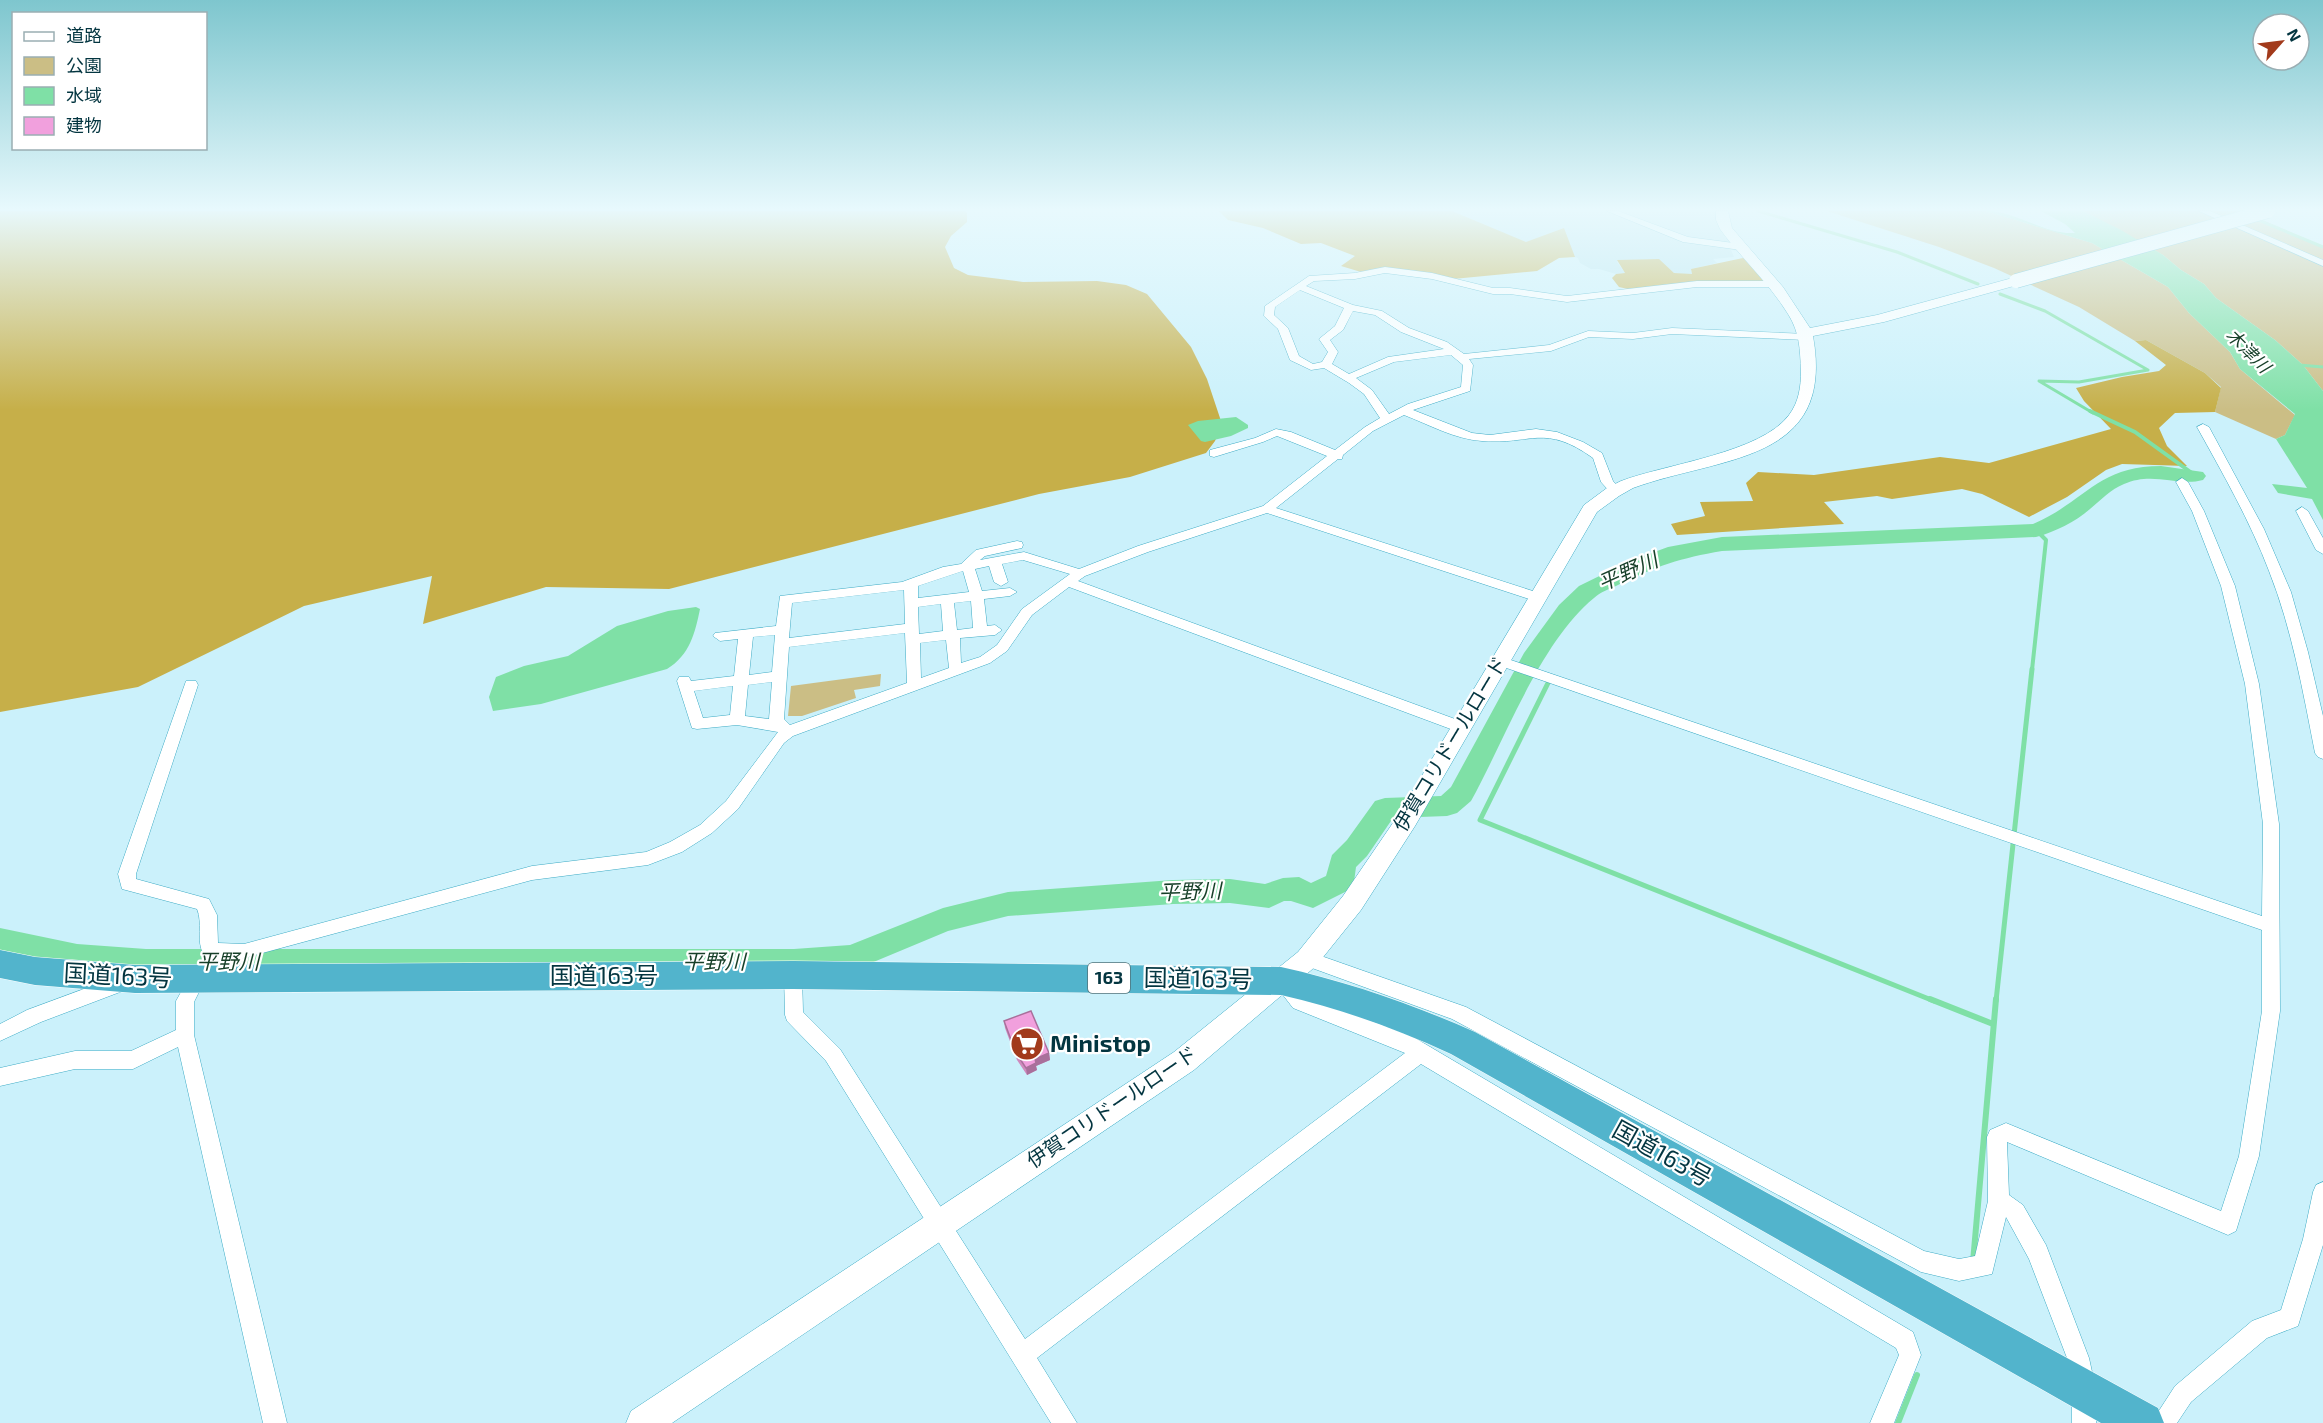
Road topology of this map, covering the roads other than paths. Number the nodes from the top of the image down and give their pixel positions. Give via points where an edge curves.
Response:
1 (1316, 277) edge
2 (1438, 277) edge
3 (1767, 277) edge
4 (2029, 277) edge
5 (1773, 284) junction
6 (1298, 286) junction
7 (1350, 307) junction
8 (1806, 335) junction
9 (1458, 354) junction
10 (1326, 365) junction
11 (1348, 378) junction
12 (1405, 411) junction
13 (1388, 420) junction
14 (2203, 428) dead end
15 (1214, 453) dead end
16 (1338, 456) junction
17 (2182, 482) dead end
18 (1615, 490) junction
19 (1267, 509) junction
20 (2302, 511) dead end
21 (1017, 545) dead end
22 (2323, 550) edge
23 (994, 561) junction
24 (967, 566) junction
25 (1074, 578) junction
26 (911, 585) junction
27 (976, 595) junction
28 (1537, 597) junction
29 (947, 598) junction
30 (912, 603) junction
31 (746, 634) junction
32 (913, 634) junction
33 (951, 635) junction
34 (720, 636) dead end
35 (783, 636) junction
36 (1507, 663) junction
37 (954, 665) dead end
38 (780, 676) junction
39 (740, 680) junction
40 (191, 685) dead end
41 (914, 687) junction
42 (737, 720) junction
43 (1461, 727) junction
44 (783, 728) junction
45 (2323, 753) edge
46 (2271, 926) junction
47 (225, 952) junction
48 (1307, 959) junction
49 (0, 964) edge
50 (793, 975) junction
51 (135, 979) junction
52 (197, 979) junction
53 (1281, 981) junction
54 (0, 1033) edge
55 (185, 1035) junction
56 (1420, 1053) junction
57 (0, 1077) edge
58 (2323, 1192) edge
59 (1999, 1201) junction
60 (939, 1224) junction
61 (1022, 1355) junction
62 (2106, 1411) edge
63 (275, 1423) edge
64 (643, 1423) edge
65 (1065, 1423) edge
66 (1882, 1423) edge
67 (2163, 1423) edge

1 - 6 street
2 - 5 street via 1493,291 1567,299 1697,284
3 - 5 street
4 - 8 street, bridge
5 - 8 street
6 - 7 street
6 - 10 street via 1270,306 1269,316 1283,328 1294,358 1311,368
7 - 9 street via 1378,314
7 - 10 street via 1339,328 1324,339 1333,352
8 - 9 street via 1592,333 1551,348
8 - 18 street, 伊賀コリドールロード via 1811,381 1804,407 1778,435
9 - 11 street via 1392,359
9 - 12 street via 1468,365 1466,389
10 - 11 street
11 - 13 street via 1369,393
12 - 13 street
12 - 18 street via 1445,430 1482,438 1555,435 1598,456 1607,482
13 - 16 street via 1362,434
14 - 45 street via 2256,525 2284,592
15 - 16 street via 1276,432
16 - 19 street
17 - 46 street via 2228,586 2252,684 2271,824
18 - 28 street, 伊賀コリドールロード via 1590,509
19 - 25 street via 1143,549
19 - 28 street
20 - 22 street
21 - 24 street via 981,553
23 - 24 street
23 - 25 street via 1028,556
23 - 27 street via 1006,587
24 - 26 street
24 - 27 street
25 - 41 street via 1027,612 995,654
25 - 43 street
26 - 30 street
26 - 35 street via 785,599
27 - 29 street
27 - 33 street via 988,631
28 - 36 street, 伊賀コリドールロード
29 - 30 street
29 - 33 street
30 - 32 street
31 - 34 street
31 - 35 street
31 - 39 street
32 - 33 street
32 - 35 street
32 - 41 street
33 - 37 street
35 - 38 street
36 - 43 street, 伊賀コリドールロード
36 - 46 street
38 - 39 street
38 - 44 street
39 - 42 street
39 - 42 street via 685,684 697,724
40 - 47 street via 127,874 128,884 203,904 208,915 208,948
41 - 44 street
42 - 44 street
43 - 48 street, 伊賀コリドールロード via 1352,903
44 - 47 street via 743,792 723,813 706,829 657,855 543,870 244,951
46 - 59 street via 2271,1011 2249,1156 2228,1224 2006,1132 1997,1137
47 - 52 street
48 - 53 street, 伊賀コリドールロード
48 - 59 street via 1459,1013 1921,1261 1959,1270 1984,1266
49 - 51 highway, 国道163号 / 163 via 35,971
50 - 52 highway, 国道163号 / 163
50 - 53 highway, 国道163号 / 163
50 - 60 street via 794,1015 833,1055
51 - 52 highway, 国道163号 / 163
51 - 54 street via 34,1016
52 - 55 street via 185,1001
53 - 56 street via 1300,1002 1408,1044
53 - 60 street, 伊賀コリドールロード via 1184,1061
53 - 62 highway, 国道163号 / 163 via 1405,1017 1463,1043
55 - 57 street via 133,1060 75,1060
55 - 63 street
56 - 61 street
56 - 66 street via 1905,1340 1910,1355
58 - 67 street via 2314,1239 2290,1318 2260,1329 2183,1394
59 - 62 street via 2016,1212 2038,1253 2078,1358
60 - 61 street
60 - 64 street, 伊賀コリドールロード
61 - 65 street

